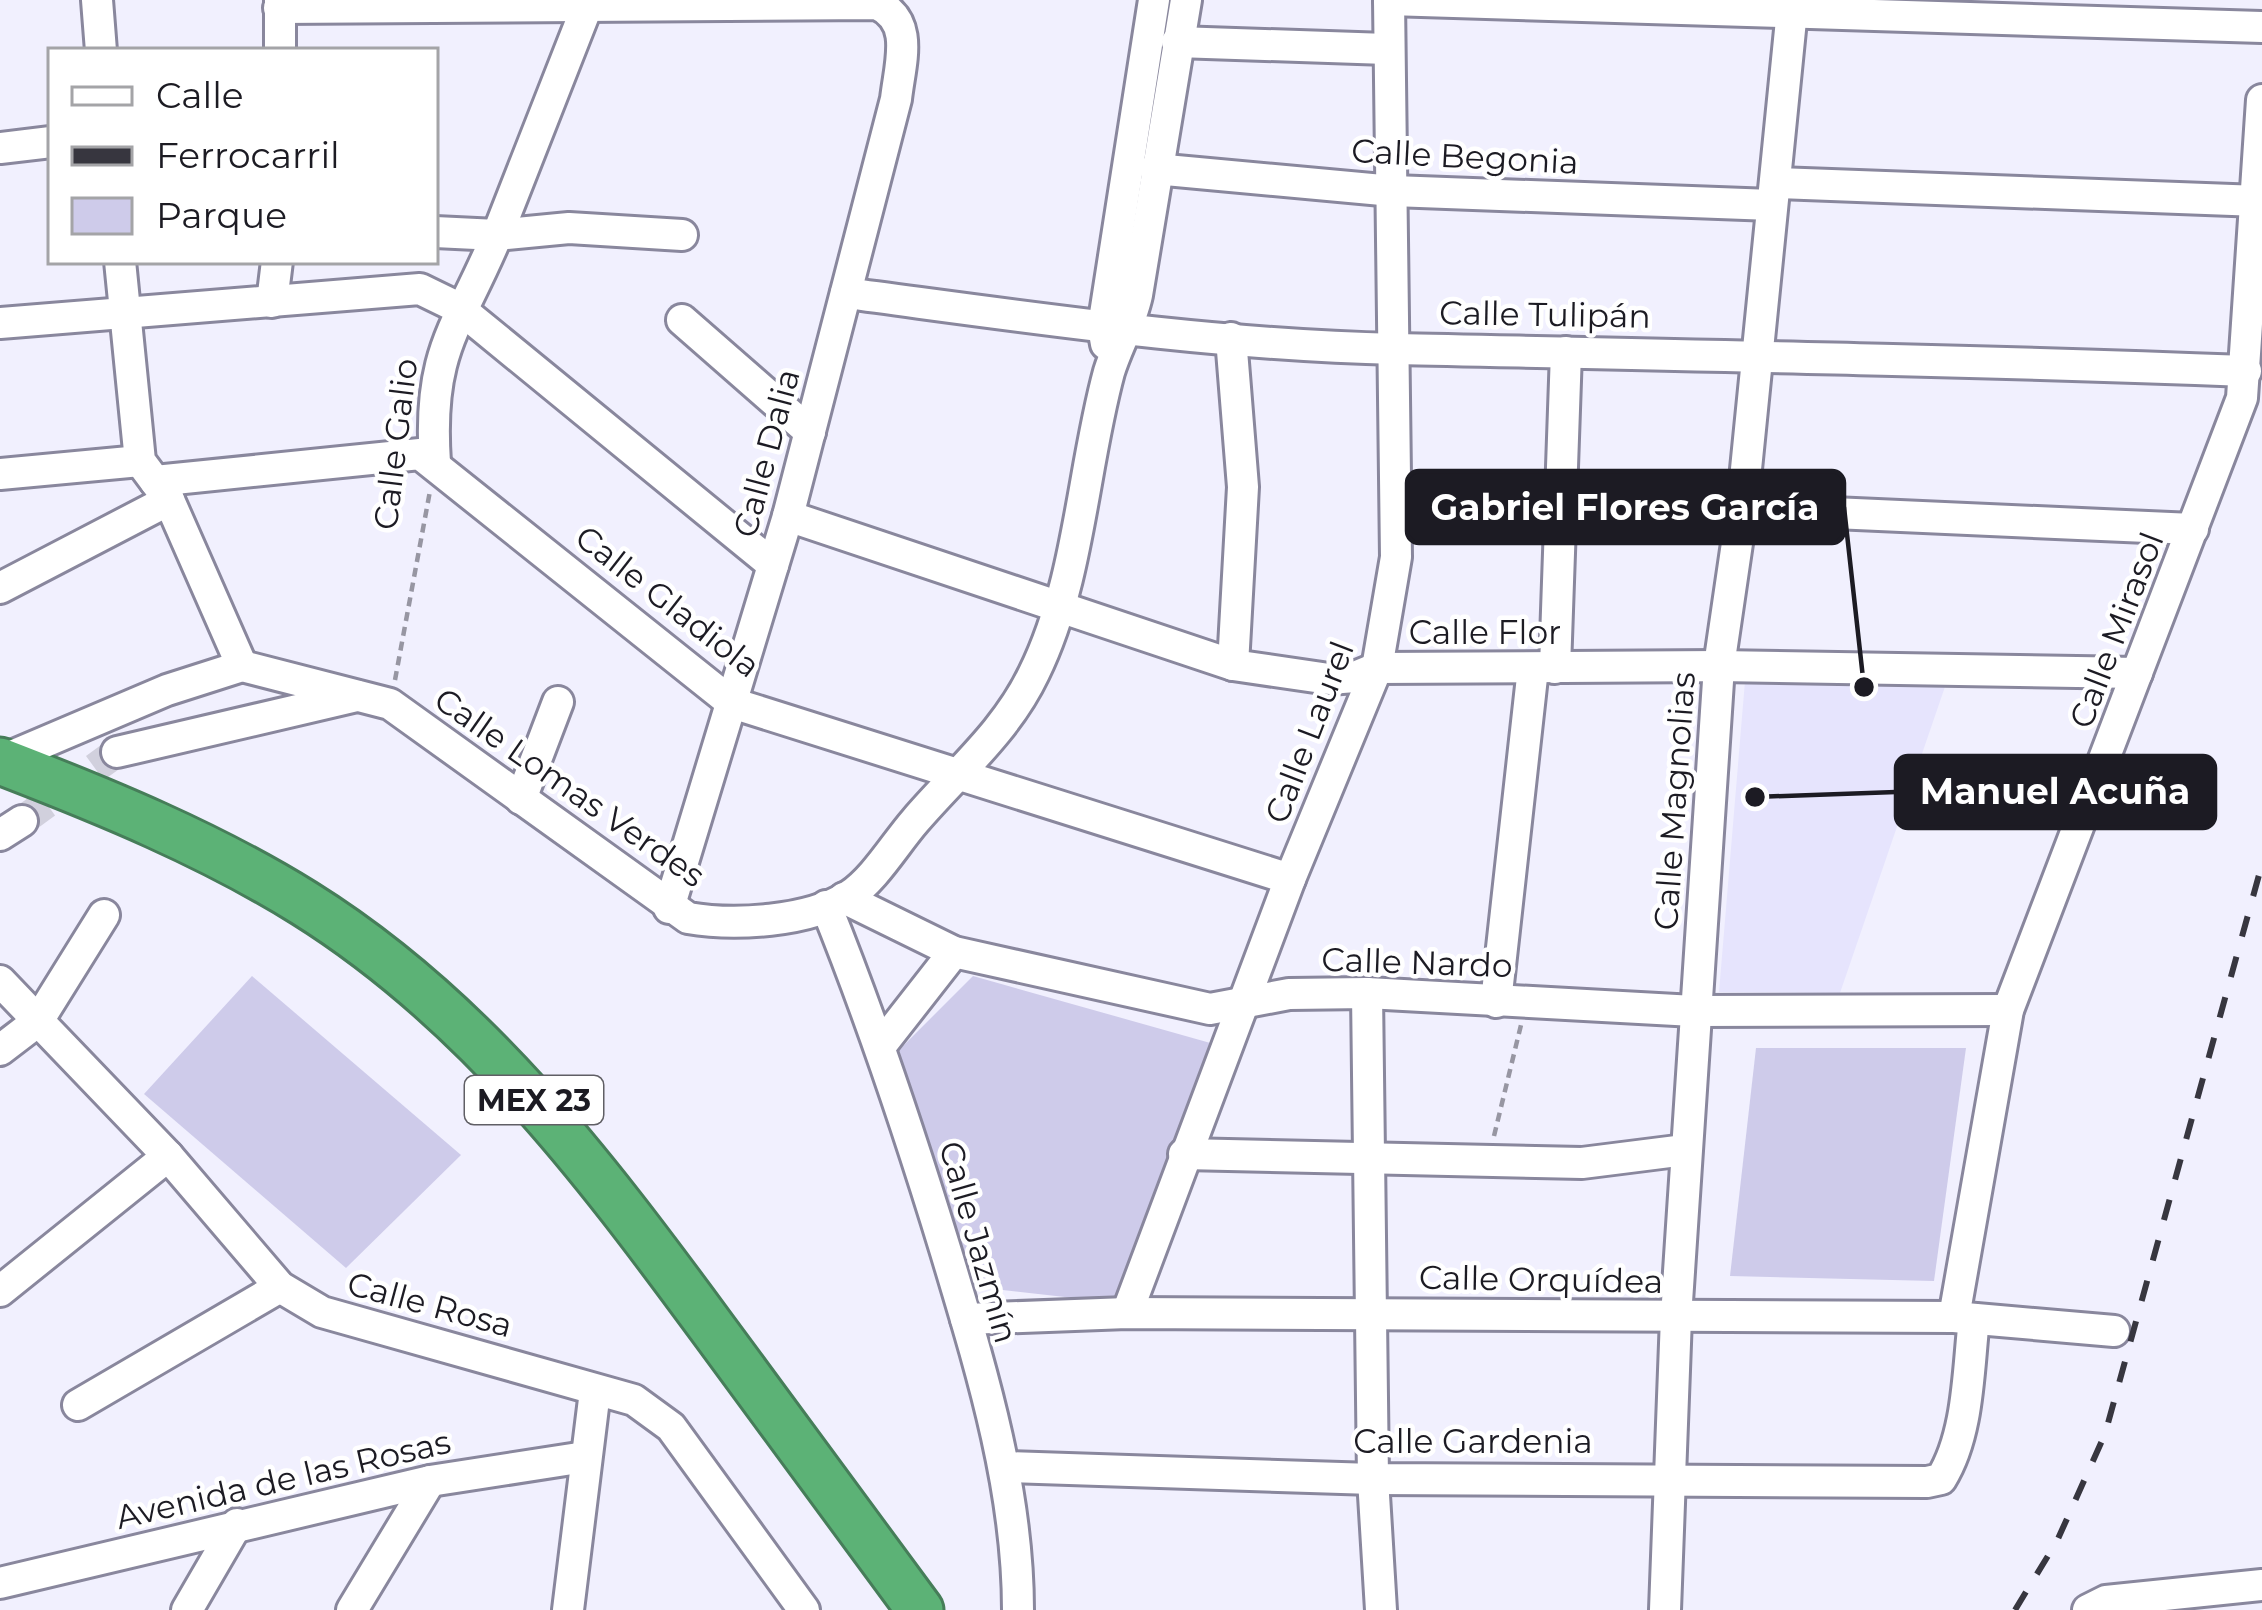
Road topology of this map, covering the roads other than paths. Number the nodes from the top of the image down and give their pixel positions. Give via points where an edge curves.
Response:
1 (97, 0) edge
2 (1154, 0) edge
3 (1186, 0) edge
4 (1389, 0) edge
5 (653, 3) edge
6 (279, 4) edge
7 (588, 4) junction
8 (1605, 4) edge
9 (1792, 7) edge
10 (2262, 27) edge
11 (1177, 42) junction
12 (101, 48) edge
13 (280, 48) edge
14 (1388, 49) junction
15 (2262, 100) edge
16 (48, 142) edge
17 (0, 148) edge
18 (1155, 169) junction
19 (1393, 191) junction
20 (1774, 194) junction
21 (2259, 201) junction
22 (438, 232) edge
23 (497, 235) junction
24 (682, 235) dead end
25 (120, 264) edge
26 (277, 264) edge
27 (846, 292) junction
28 (272, 302) junction
29 (459, 308) junction
30 (126, 312) junction
31 (682, 320) dead end
32 (0, 323) edge
33 (1116, 328) junction
34 (1232, 338) junction
35 (1394, 349) junction
36 (1566, 352) junction
37 (1757, 352) junction
38 (2246, 370) junction
39 (810, 432) junction
40 (435, 464) junction
41 (0, 474) edge
42 (155, 481) junction
43 (1742, 509) junction
44 (788, 516) junction
45 (2193, 530) junction
46 (773, 565) junction
47 (0, 588) edge
48 (1060, 607) junction
49 (1233, 664) junction
50 (242, 666) junction
51 (1719, 666) junction
52 (1377, 668) junction
53 (1544, 668) junction
54 (2137, 673) junction
55 (377, 699) junction
56 (558, 702) dead end
57 (732, 703) junction
58 (117, 752) tunnel mouth
59 (0, 761) edge
60 (954, 775) junction
61 (521, 799) junction
62 (1290, 879) junction
63 (835, 902) junction
64 (669, 908) junction
65 (104, 914) dead end
66 (954, 952) junction
67 (0, 981) edge
68 (1367, 993) junction
69 (1511, 1002) junction
70 (1247, 1006) junction
71 (2008, 1010) junction
72 (1694, 1011) junction
73 (38, 1021) junction
74 (882, 1044) junction
75 (0, 1050) edge
76 (1685, 1150) junction
77 (1184, 1154) junction
78 (168, 1156) junction
79 (1371, 1160) junction
80 (280, 1287) junction
81 (0, 1291) edge
82 (1126, 1313) junction
83 (1370, 1313) junction
84 (1676, 1317) junction
85 (1964, 1318) junction
86 (966, 1319) junction
87 (2114, 1331) dead end
88 (595, 1391) junction
89 (78, 1405) dead end
90 (584, 1457) junction
91 (1005, 1467) junction
92 (1373, 1478) junction
93 (1669, 1478) junction
94 (1941, 1479) joint
95 (430, 1481) junction
96 (237, 1524) junction
97 (0, 1582) edge
98 (2251, 1594) edge
99 (187, 1610) edge
100 (352, 1610) edge
101 (568, 1610) edge
102 (804, 1610) edge
103 (920, 1610) edge
104 (1018, 1610) edge
105 (1381, 1610) edge
106 (1665, 1610) edge
107 (2088, 1610) edge

1 - 12 street
2 - 33 street
3 - 11 street
4 - 8 street
4 - 14 street, Calle Laurel
5 - 7 street
5 - 27 street, Calle Dalia via 877,4 895,12 903,28 896,99
6 - 7 street
6 - 13 street
7 - 23 street, Calle Galio
8 - 9 street
9 - 10 street
9 - 20 street, Calle Magnolias
11 - 14 street
11 - 18 street
14 - 19 street, Calle Laurel
15 - 21 street, Calle Mirasol
16 - 17 street
18 - 19 street, Calle Begonia
18 - 33 street
19 - 20 street, Calle Begonia
19 - 35 street, Calle Laurel
20 - 21 street, Calle Begonia
20 - 37 street, Calle Magnolias
21 - 38 street, Calle Mirasol
22 - 23 street
23 - 24 street via 569,228
23 - 29 street, Calle Galio
25 - 30 street
26 - 28 street
27 - 33 street, Calle Tulipán
27 - 39 street, Calle Dalia
28 - 29 street via 420,289
28 - 30 street
29 - 40 street, Calle Galio via 441,352
29 - 46 street
30 - 32 street
30 - 42 street
31 - 39 street
33 - 34 street, Calle Tulipán
33 - 48 street
34 - 35 street, Calle Tulipán
34 - 49 street via 1243,488
35 - 36 street, Calle Tulipán
35 - 52 street, Calle Laurel via 1396,556
36 - 37 street, Calle Tulipán
36 - 53 street
37 - 38 street, Calle Tulipán
37 - 43 street, Calle Magnolias
38 - 45 street, Calle Mirasol
39 - 44 street, Calle Dalia
40 - 42 street via 398,454
40 - 57 street, Calle Gladiola
41 - 42 street
42 - 47 street
42 - 50 street
43 - 45 street
43 - 51 street, Calle Magnolias
44 - 46 street, Calle Dalia
44 - 48 street, Calle Flor
45 - 54 street, Calle Mirasol
46 - 57 street, Calle Dalia
48 - 49 street, Calle Flor
48 - 60 street via 1034,674 994,738
49 - 52 street, Calle Flor via 1329,679
50 - 55 street, Calle Lomas Verdes
50 - 59 street
51 - 53 street, Calle Flor
51 - 54 street, Calle Flor
51 - 72 street, Calle Magnolias
52 - 53 street, Calle Flor
52 - 62 street, Calle Laurel
53 - 69 street
54 - 71 street, Calle Mirasol
55 - 58 street
55 - 61 street, Calle Lomas Verdes
56 - 61 street
57 - 60 street, Calle Gladiola
57 - 64 street, Calle Dalia
59 - 103 highway, MEX 23 via 141,818 304,903 441,1006 598,1175
60 - 62 street, Calle Gladiola
60 - 63 street
61 - 64 street, Calle Lomas Verdes
62 - 70 street, Calle Laurel
63 - 64 street, Calle Lomas Verdes via 712,922
63 - 66 street, Calle Nardo
63 - 74 street, Calle Jazmín
65 - 73 street
66 - 70 street, Calle Nardo via 1210,1009
66 - 74 street
67 - 73 street, Calle Rosa
68 - 69 street, Calle Nardo
68 - 70 street, Calle Nardo via 1288,994
68 - 79 street
69 - 72 street, Calle Nardo
70 - 77 street, Calle Laurel
71 - 72 street, Calle Nardo
71 - 85 street, Calle Mirasol
72 - 76 street, Calle Magnolias
73 - 75 street
73 - 78 street, Calle Rosa
74 - 86 street, Calle Jazmín
76 - 79 street via 1582,1163
76 - 84 street, Calle Magnolias
77 - 79 street
77 - 82 street, Calle Laurel
78 - 80 street, Calle Rosa
78 - 81 street
79 - 83 street
80 - 88 street, Calle Rosa via 322,1312
80 - 89 street
82 - 83 street, Calle Orquídea
82 - 86 street, Calle Orquídea
83 - 84 street, Calle Orquídea
83 - 92 street
84 - 85 street, Calle Orquídea
84 - 93 street, Calle Magnolias
85 - 87 street, Calle Orquídea
85 - 94 street, Calle Mirasol via 1961,1422
86 - 91 street, Calle Jazmín
88 - 90 street
88 - 102 street, Calle Rosa via 634,1400 671,1427
90 - 95 street, Avenida de las Rosas
90 - 101 street
91 - 92 street, Calle Gardenia
91 - 104 street, Calle Jazmín
92 - 93 street, Calle Gardenia
92 - 105 street
93 - 94 street, Calle Gardenia
93 - 106 street, Calle Magnolias
95 - 96 street, Avenida de las Rosas
95 - 100 street
96 - 97 street, Avenida de las Rosas
96 - 99 street
98 - 107 street via 2106,1601

